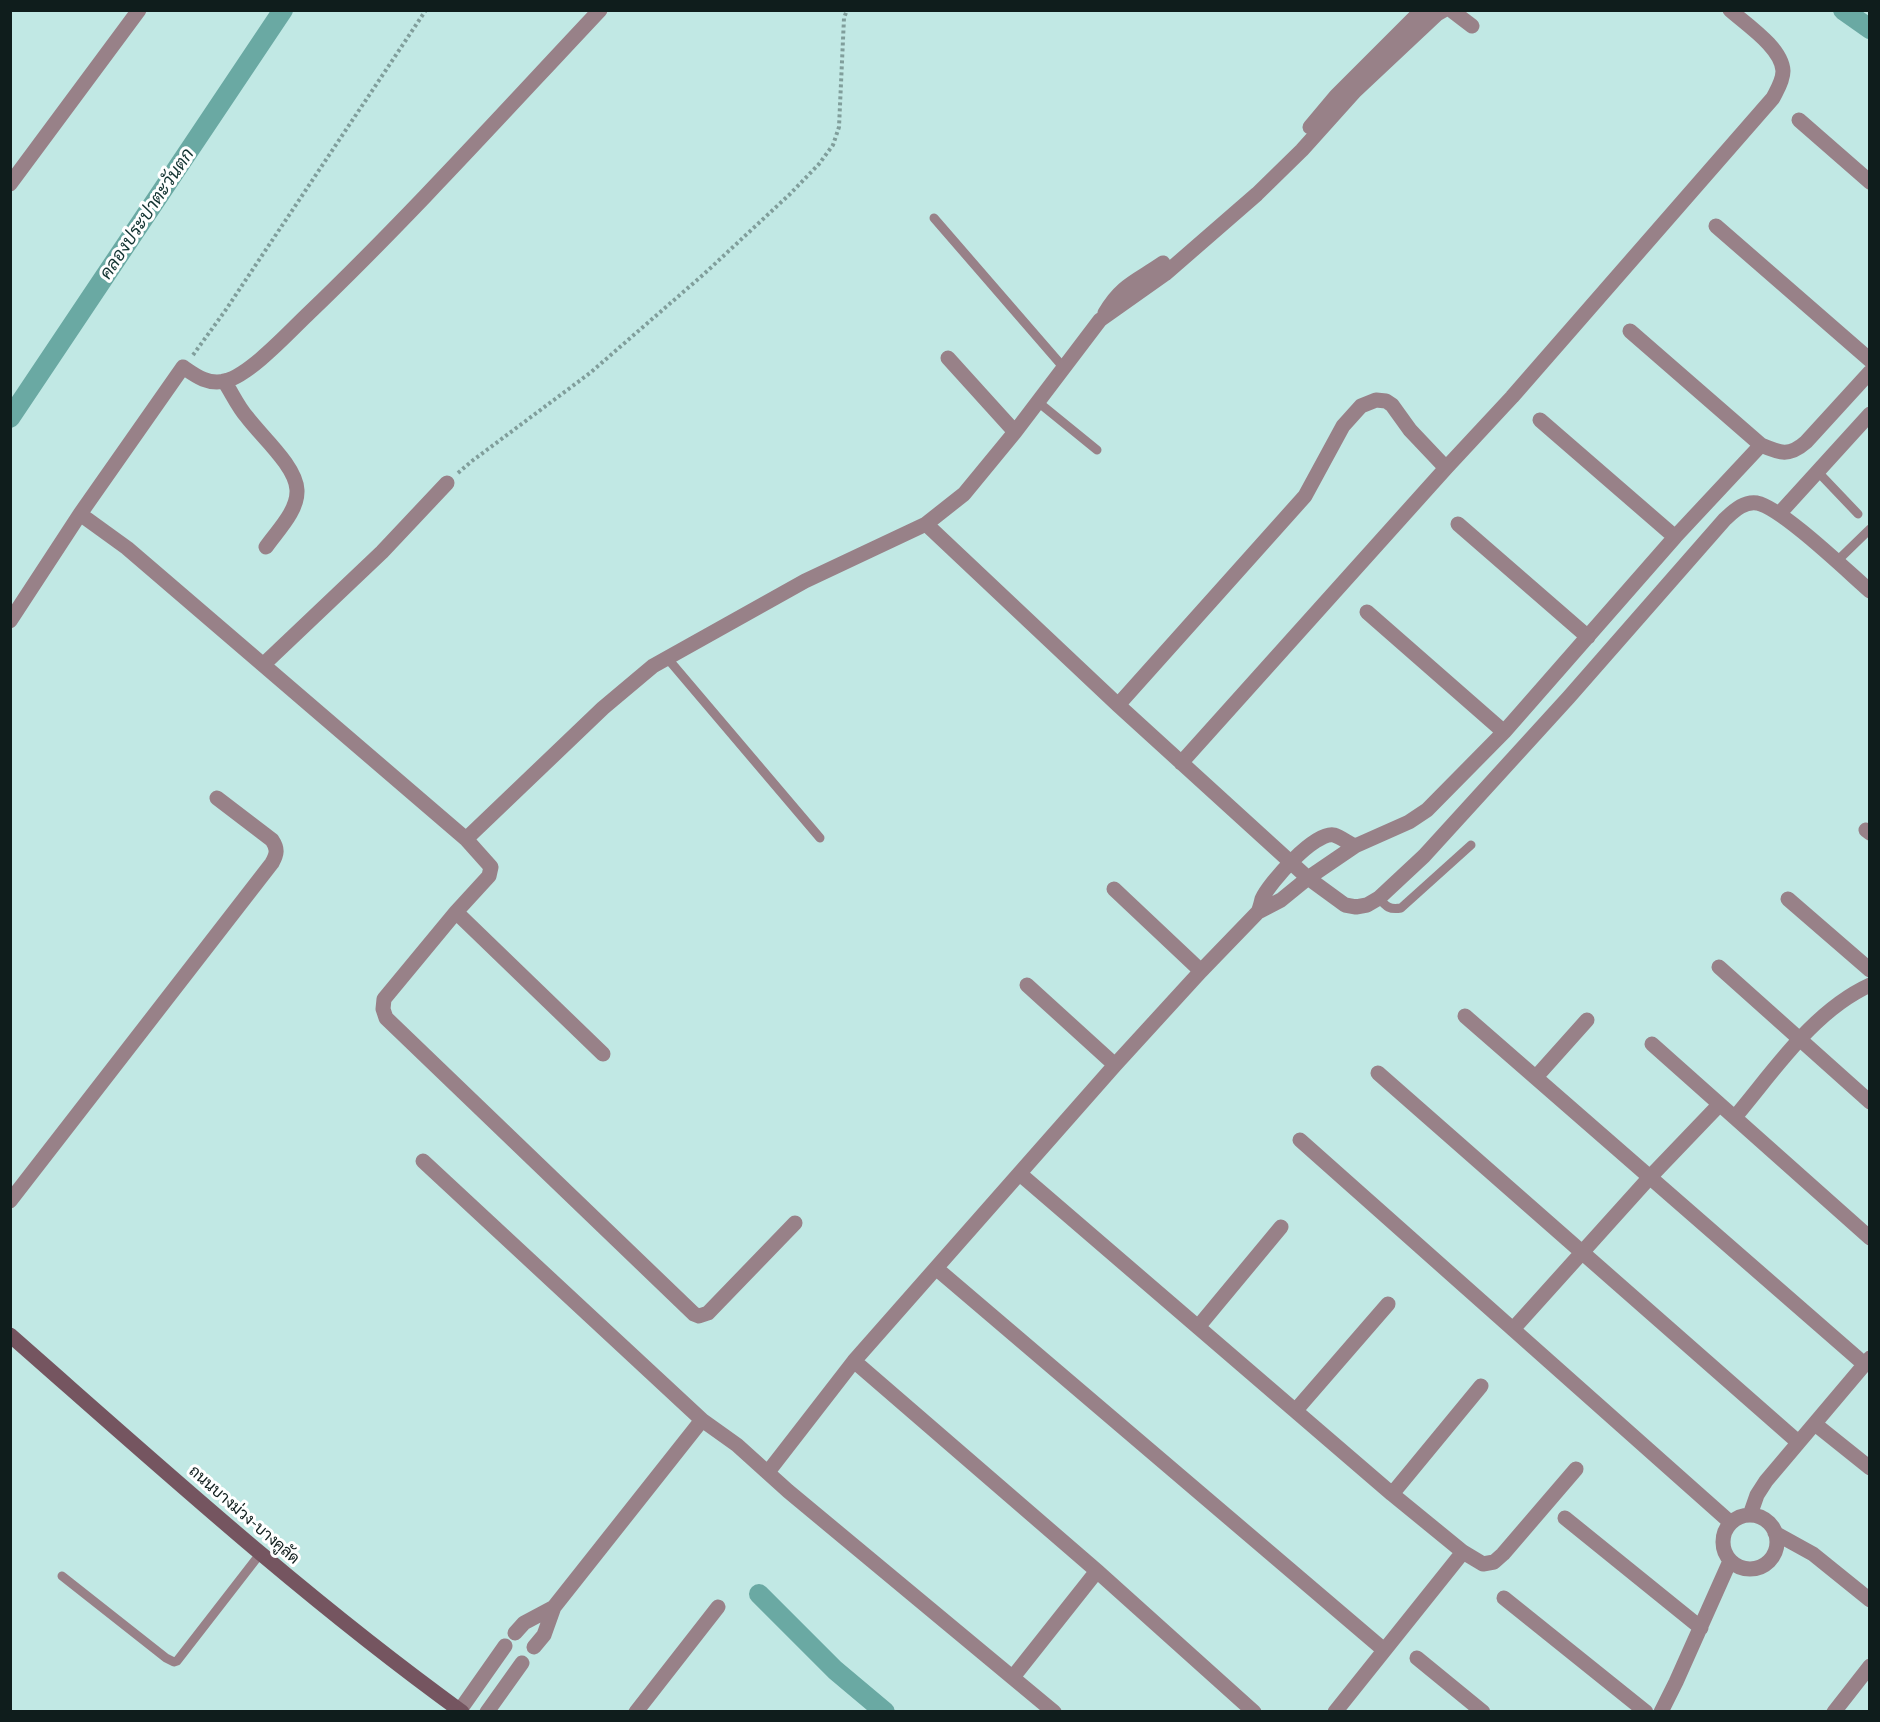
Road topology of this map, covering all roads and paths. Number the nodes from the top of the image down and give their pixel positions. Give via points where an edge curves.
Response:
1 (139, 10) edge
2 (426, 10) edge
3 (600, 10) edge
4 (847, 10) edge
5 (1422, 10) edge
6 (1444, 10) edge
7 (1451, 10) edge
8 (1730, 10) edge
9 (1472, 26) dead end
10 (1800, 120) dead end
11 (1869, 182) edge
12 (10, 184) edge
13 (934, 218) dead end
14 (1716, 226) dead end
15 (1100, 320) junction
16 (1630, 331) dead end
17 (948, 358) dead end
18 (1869, 360) edge
19 (183, 367) junction
20 (1064, 368) junction
21 (1869, 372) edge
22 (224, 381) junction
23 (1038, 402) junction
24 (1869, 414) edge
25 (1540, 420) dead end
26 (1015, 432) junction
27 (1761, 445) junction
28 (1097, 450) dead end
29 (1446, 468) junction
30 (1818, 472) junction
31 (447, 483) joint
32 (80, 514) junction
33 (1779, 514) junction
34 (1858, 514) dead end
35 (926, 524) junction
36 (1458, 524) dead end
37 (1869, 529) edge
38 (1675, 537) junction
39 (266, 547) dead end
40 (1836, 562) junction
41 (1869, 591) edge
42 (1367, 612) dead end
43 (10, 621) edge
44 (1588, 637) junction
45 (668, 659) junction
46 (264, 664) junction
47 (1118, 705) junction
48 (1504, 732) junction
49 (1181, 763) junction
50 (217, 798) dead end
51 (466, 838) junction
52 (820, 838) dead end
53 (1471, 845) dead end
54 (1355, 846) junction
55 (1291, 862) junction
56 (1308, 878) junction
57 (1114, 889) dead end
58 (1379, 898) junction
59 (1788, 899) dead end
60 (456, 912) junction
61 (1258, 912) junction
62 (1719, 967) dead end
63 (1869, 970) edge
64 (1201, 971) junction
65 (1027, 985) dead end
66 (1869, 985) edge
67 (1465, 1016) dead end
68 (1587, 1020) dead end
69 (1801, 1040) junction
70 (1652, 1044) dead end
71 (603, 1054) dead end
72 (1115, 1065) junction
73 (1378, 1073) dead end
74 (1536, 1077) junction
75 (1869, 1102) edge
76 (1719, 1105) junction
77 (1735, 1118) junction
78 (1300, 1140) dead end
79 (423, 1161) dead end
80 (1020, 1174) junction
81 (1650, 1177) junction
82 (10, 1201) edge
83 (795, 1223) dead end
84 (1281, 1227) dead end
85 (1869, 1238) edge
86 (1582, 1252) junction
87 (937, 1269) junction
88 (1388, 1304) dead end
89 (1198, 1327) junction
90 (1514, 1328) junction
91 (10, 1335) edge
92 (1866, 1360) edge
93 (854, 1361) junction
94 (1482, 1386) dead end
95 (1296, 1410) junction
96 (702, 1420) junction
97 (1815, 1424) junction
98 (1798, 1442) junction
99 (1869, 1468) edge
100 (1576, 1469) dead end
101 (768, 1472) junction
102 (1392, 1494) junction
103 (1750, 1515) junction
104 (1565, 1518) dead end
105 (1731, 1523) junction
106 (1775, 1533) junction
107 (1463, 1552) junction
108 (260, 1554) junction
109 (1730, 1562) junction
110 (1097, 1571) junction
111 (62, 1576) dead end
112 (1504, 1598) dead end
113 (1869, 1600) edge
114 (554, 1607) junction
115 (718, 1607) dead end
116 (1701, 1628) junction
117 (515, 1633) dead end
118 (505, 1646) dead end
119 (534, 1647) dead end
120 (1384, 1650) junction
121 (1417, 1658) dead end
122 (522, 1663) dead end
123 (1869, 1666) edge
124 (1013, 1677) junction
125 (1839, 1710) edge
126 (461, 1711) edge
127 (486, 1712) edge
128 (636, 1712) edge
129 (1054, 1712) edge
130 (1254, 1712) edge
131 (1335, 1712) edge
132 (1483, 1712) edge
133 (1646, 1712) edge
134 (1661, 1712) edge

1 - 12 street
2 - 19 path via 232,301
3 - 22 street via 335,288 266,355
4 - 31 path via 839,127 833,145 819,164 704,274 590,373
5 - 15 street via 1336,96 1264,176 1162,264 1124,287
6 - 15 street via 1355,91 1257,194 1165,274
7 - 9 street
8 - 29 street via 1770,44 1780,59 1783,72 1773,98 1512,398
10 - 11 street
13 - 20 lane
14 - 18 street
15 - 20 street
16 - 27 street
17 - 26 street
19 - 22 street via 202,381
19 - 32 street
20 - 23 street
21 - 27 street via 1799,448 1779,453
22 - 39 street via 245,416 293,475 297,490 294,506
23 - 26 street
23 - 28 lane
24 - 30 street
25 - 38 street
26 - 35 street via 964,494
27 - 38 street
29 - 47 street via 1392,405 1376,400 1361,406 1343,426 1305,496
29 - 49 street
30 - 33 street
30 - 34 lane
31 - 46 street via 382,552
32 - 43 street
32 - 46 street via 127,548
33 - 40 street
33 - 58 street via 1758,503 1749,503 1725,519 1424,856
35 - 45 street via 805,581
35 - 47 street
36 - 44 street
37 - 40 lane
38 - 44 street
40 - 41 street
42 - 48 street
44 - 48 street
45 - 51 street via 653,666 603,708
45 - 52 lane
46 - 51 street
47 - 49 street
48 - 54 street via 1427,810
49 - 55 street
50 - 82 street via 272,840 277,848 272,863
51 - 60 street via 491,871
53 - 58 lane via 1401,908 1393,910
54 - 55 street via 1333,835 1325,836
54 - 56 street
55 - 56 street
55 - 61 street via 1271,885
56 - 58 street via 1345,905 1367,905
56 - 61 street via 1281,900
57 - 64 street
59 - 63 street
60 - 71 street
60 - 83 street via 384,999 386,1018 694,1314 708,1313
61 - 64 street
62 - 69 street
64 - 72 street
65 - 72 street
66 - 69 street via 1839,1002
67 - 74 street
68 - 74 street
69 - 75 street
69 - 77 street
70 - 76 street
72 - 80 street
73 - 86 street
74 - 81 street
76 - 77 street
76 - 81 street
77 - 85 street
78 - 90 street
79 - 96 street
80 - 87 street
80 - 89 street
81 - 86 street
81 - 92 street
84 - 89 street
86 - 90 street
86 - 98 street
87 - 93 street
87 - 120 street
88 - 95 street
89 - 95 street
90 - 105 street
91 - 108 street, ถนนบางม่วง-บางคูลัด
92 - 97 street
93 - 101 street
93 - 110 street
94 - 102 street
95 - 102 street
96 - 101 street
96 - 114 street
97 - 98 street
97 - 99 street
98 - 103 street via 1766,1481
100 - 107 street via 1494,1562 1483,1564
101 - 124 street
102 - 107 street
103 - 105 street
103 - 106 street via 1769,1524
104 - 116 street
105 - 109 street via 1723,1542
106 - 109 street via 1775,1553 1760,1568 1749,1569
106 - 113 street via 1813,1554
107 - 120 street
108 - 111 lane via 174,1662
108 - 126 street, ถนนบางม่วง-บางคูลัด
109 - 116 street
110 - 124 street
110 - 130 street
112 - 133 street
114 - 117 street via 524,1623
114 - 119 street via 544,1635
115 - 128 street
116 - 134 street
118 - 126 street
120 - 131 street
121 - 132 street
122 - 127 street
123 - 125 street
124 - 129 street

